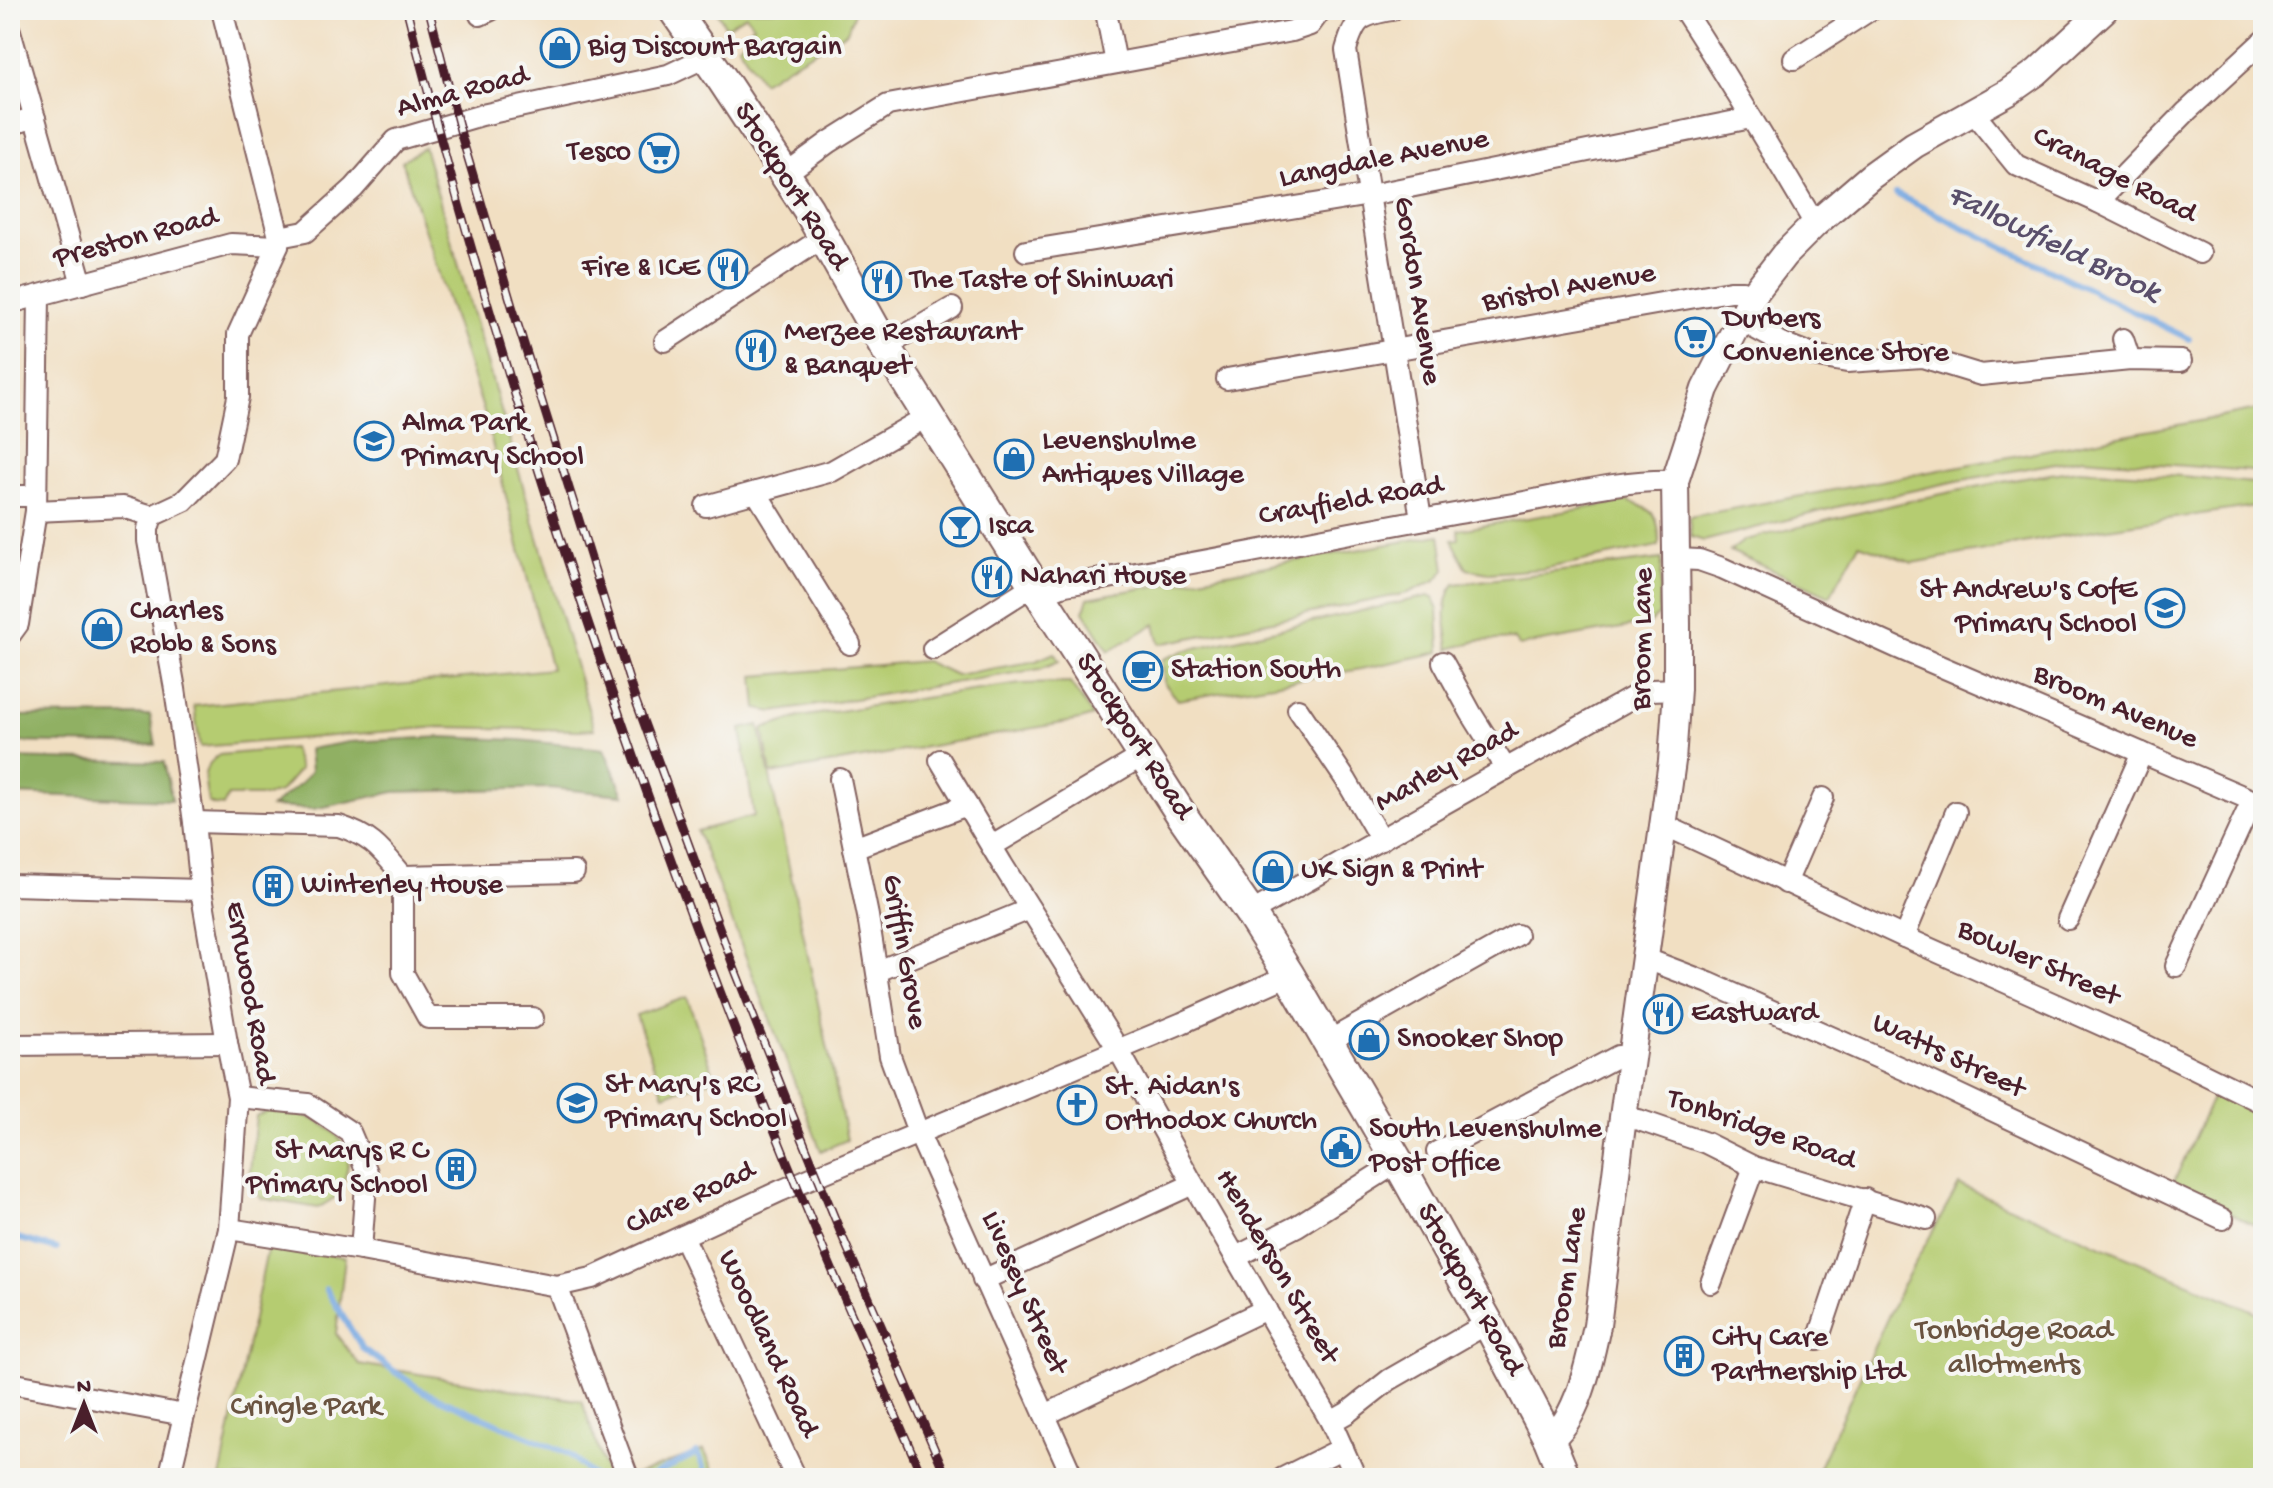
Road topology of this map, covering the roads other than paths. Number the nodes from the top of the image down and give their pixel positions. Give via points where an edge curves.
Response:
1 (222, 10) edge
2 (478, 10) edge
3 (491, 10) edge
4 (675, 10) edge
5 (1108, 10) edge
6 (1321, 10) edge
7 (1392, 10) edge
8 (1684, 10) edge
9 (1870, 10) edge
10 (2104, 10) edge
11 (10, 31) edge
12 (2263, 41) edge
13 (706, 57) junction
14 (1794, 59) dead end
15 (1116, 63) junction
16 (1973, 112) junction
17 (35, 118) junction
18 (1751, 118) junction
19 (10, 124) edge
20 (785, 174) junction
21 (1370, 195) junction
22 (2098, 202) junction
23 (1815, 224) junction
24 (824, 237) junction
25 (278, 241) junction
26 (1026, 251) dead end
27 (2200, 253) dead end
28 (82, 284) junction
29 (1753, 295) junction
30 (39, 296) junction
31 (10, 303) edge
32 (952, 308) dead end
33 (1739, 320) junction
34 (2123, 339) dead end
35 (665, 341) dead end
36 (885, 347) junction
37 (1395, 350) junction
38 (2130, 360) junction
39 (2181, 361) dead end
40 (1227, 379) dead end
41 (928, 416) junction
42 (756, 492) junction
43 (1675, 494) junction
44 (10, 496) edge
45 (35, 504) junction
46 (706, 506) dead end
47 (152, 516) junction
48 (1421, 519) junction
49 (1677, 566) junction
50 (1038, 590) junction
51 (10, 635) edge
52 (850, 644) dead end
53 (933, 649) dead end
54 (1443, 662) dead end
55 (1677, 689) junction
56 (1298, 709) dead end
57 (2142, 753) junction
58 (1144, 755) junction
59 (940, 760) dead end
60 (1506, 769) junction
61 (840, 779) dead end
62 (1823, 798) dead end
63 (2258, 803) edge
64 (967, 805) junction
65 (1956, 812) dead end
66 (194, 822) junction
67 (1664, 825) junction
68 (1381, 840) junction
69 (992, 846) junction
70 (854, 848) junction
71 (574, 872) dead end
72 (403, 876) junction
73 (1786, 883) junction
74 (10, 885) edge
75 (201, 890) junction
76 (1030, 909) junction
77 (1250, 913) junction
78 (2068, 919) dead end
79 (1517, 935) dead end
80 (1904, 937) junction
81 (1644, 958) junction
82 (2176, 966) dead end
83 (878, 971) junction
84 (1289, 975) junction
85 (533, 1018) dead end
86 (1327, 1042) junction
87 (227, 1043) junction
88 (10, 1045) edge
89 (1118, 1049) junction
90 (1631, 1057) junction
91 (238, 1097) junction
92 (2263, 1103) edge
93 (1623, 1117) junction
94 (918, 1132) junction
95 (1437, 1152) dead end
96 (1398, 1162) junction
97 (1754, 1167) junction
98 (1193, 1184) junction
99 (1865, 1199) junction
100 (1926, 1219) dead end
101 (2223, 1219) dead end
102 (229, 1229) junction
103 (683, 1236) junction
104 (361, 1250) junction
105 (1236, 1257) junction
106 (983, 1280) junction
107 (1711, 1283) dead end
108 (557, 1286) junction
109 (1266, 1309) junction
110 (1488, 1323) junction
111 (1818, 1340) dead end
112 (10, 1383) edge
113 (184, 1415) junction
114 (1045, 1415) junction
115 (1331, 1422) junction
116 (1549, 1439) junction
117 (1343, 1448) junction
118 (628, 1477) edge
119 (169, 1478) edge
120 (796, 1478) edge
121 (1073, 1478) edge
122 (1283, 1478) edge
123 (1356, 1478) edge
124 (1565, 1478) edge

1 - 25 street
2 - 3 street via 480,15
4 - 13 highway, Stockport Road
5 - 15 street
6 - 15 street via 1310,25 1292,31
7 - 21 street, Gordon Avenue via 1371,13 1353,25 1346,50
8 - 18 street
9 - 14 street
10 - 16 main road, Broom Lane via 2037,72
11 - 17 street
12 - 22 street
13 - 20 highway, Stockport Road
13 - 25 street, Alma Road via 668,75 482,115 396,140 305,232
15 - 20 street via 888,105
16 - 22 street, Cranage Road via 2016,165
16 - 23 main road, Broom Lane via 1914,145
17 - 19 street
17 - 28 street
18 - 21 street, Langdale Avenue
18 - 23 street
20 - 24 highway, Stockport Road
21 - 26 street, Langdale Avenue
21 - 37 street, Gordon Avenue
22 - 27 street, Cranage Road
23 - 29 main road, Broom Lane
24 - 35 street
24 - 36 highway, Stockport Road
25 - 28 street, Preston Road via 231,244
25 - 47 street via 238,334 238,397 225,459 184,501
28 - 30 street, Preston Road
29 - 33 main road, Broom Lane
29 - 37 street, Bristol Avenue via 1730,291
30 - 31 street, Preston Road
30 - 45 street
32 - 36 street
33 - 38 street via 1799,350 1847,362 1922,357 1981,375
33 - 43 main road, Broom Lane via 1705,389
34 - 38 street
36 - 41 highway, Stockport Road
37 - 40 street, Bristol Avenue
37 - 48 street, Gordon Avenue
38 - 39 street
41 - 42 street via 832,471
41 - 50 highway, Stockport Road
42 - 46 street
42 - 52 street
43 - 48 street, Crayfield Road via 1651,480
43 - 49 main road, Broom Lane
44 - 45 street
45 - 47 street via 123,507
45 - 51 street via 18,624
47 - 66 street, Errwood Road via 148,541
48 - 50 street, Crayfield Road
49 - 55 main road, Broom Lane
49 - 57 street, Broom Avenue via 1708,562
50 - 53 street, Crayfield Road
50 - 58 highway, Stockport Road
54 - 60 street
55 - 60 street, Marley Road via 1635,696
55 - 67 main road, Broom Lane
56 - 68 street
57 - 63 street, Broom Avenue
57 - 78 street
58 - 69 street
58 - 77 highway, Stockport Road
59 - 64 street, Henderson Street
60 - 68 street, Marley Road
61 - 70 street, Griffin Grove
62 - 73 street
63 - 82 street
64 - 69 street, Henderson Street
64 - 70 street
65 - 80 street
66 - 72 street via 339,826 375,844
66 - 75 street, Errwood Road
67 - 73 street, Bowler Street
67 - 81 main road, Broom Lane
68 - 77 street, Marley Road
69 - 76 street, Henderson Street
70 - 83 street, Griffin Grove
71 - 72 street
72 - 85 street via 403,973 428,1018
73 - 80 street, Bowler Street
74 - 75 street
75 - 87 street, Errwood Road
76 - 83 street
76 - 89 street, Henderson Street
77 - 84 highway, Stockport Road
79 - 86 street
80 - 92 street, Bowler Street
81 - 90 main road, Broom Lane
81 - 101 street, Watts Street via 1917,1075
83 - 94 street, Griffin Grove via 890,1056
84 - 86 highway, Stockport Road
84 - 89 street, Clare Road
86 - 96 highway, Stockport Road
87 - 88 street
87 - 91 street, Errwood Road
89 - 94 street, Clare Road
89 - 98 street, Henderson Street
90 - 93 main road, Broom Lane
90 - 95 street via 1618,1056
91 - 102 street, Errwood Road
91 - 104 street via 308,1104 350,1132 367,1172
93 - 97 street, Tonbridge Road via 1706,1143
93 - 116 main road, Broom Lane via 1592,1352 1569,1417
94 - 103 street, Clare Road
94 - 106 street, Livesey Street
96 - 105 street via 1297,1226
96 - 110 highway, Stockport Road
97 - 99 street, Tonbridge Road
97 - 107 street
98 - 105 street, Henderson Street
98 - 106 street
99 - 100 street, Tonbridge Road
99 - 111 street
102 - 104 street, Clare Road
102 - 113 street, Errwood Road
103 - 108 street, Clare Road via 592,1278
103 - 120 street, Woodland Road
104 - 108 street, Clare Road
105 - 109 street, Henderson Street
106 - 114 street, Livesey Street
108 - 118 street
109 - 114 street
109 - 115 street, Henderson Street
110 - 115 street via 1389,1380
110 - 116 highway, Stockport Road
112 - 113 street
113 - 119 street, Errwood Road
114 - 121 street, Livesey Street
115 - 117 street, Henderson Street
116 - 124 highway, Stockport Road
117 - 122 street
117 - 123 street, Henderson Street

